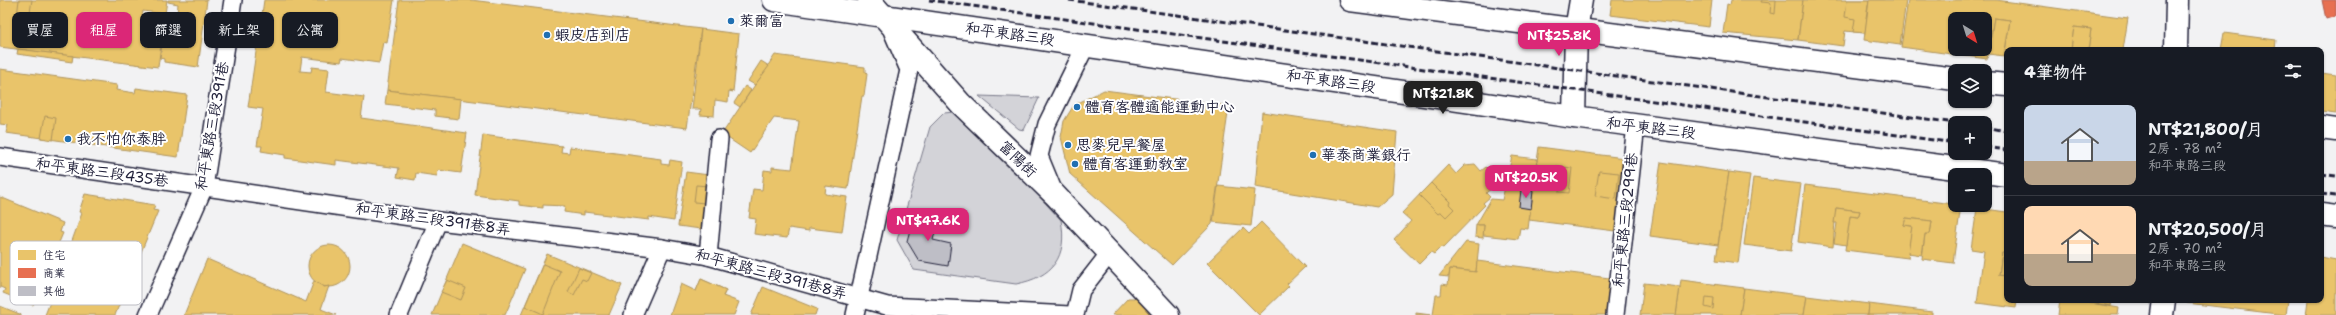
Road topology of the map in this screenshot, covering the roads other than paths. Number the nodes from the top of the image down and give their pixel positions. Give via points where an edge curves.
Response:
1 (233, 0) edge
2 (774, 0) edge
3 (869, 0) edge
4 (1350, 0) edge
5 (1581, 0) edge
6 (2177, 0) edge
7 (882, 8) edge
8 (1576, 30) junction
9 (1086, 45) junction
10 (2176, 47) edge
11 (1948, 78) edge
12 (1992, 84) edge
13 (2004, 85) edge
14 (1574, 117) junction
15 (1636, 126) junction
16 (2324, 128) edge
17 (2336, 130) edge
18 (719, 139) dead end
19 (0, 157) edge
20 (2004, 174) edge
21 (204, 187) junction
22 (1054, 194) junction
23 (2324, 215) edge
24 (2336, 217) edge
25 (438, 221) junction
26 (662, 248) junction
27 (1109, 254) junction
28 (708, 256) junction
29 (860, 298) junction
30 (2164, 303) edge
31 (148, 315) edge
32 (399, 315) edge
33 (633, 315) edge
34 (855, 315) edge
35 (1070, 315) edge
36 (1075, 315) edge
37 (1168, 315) edge
38 (1615, 315) edge
39 (2162, 315) edge

1 - 21 lane, 和平東路三段391巷
2 - 7 main road, 和平東路三段
3 - 7 main road, 富陽街
4 - 8 main road
5 - 8 main road
6 - 10 main road
7 - 9 main road, 和平東路三段
7 - 22 main road, 富陽街 via 961,104
7 - 29 lane via 910,70
8 - 11 main road
8 - 14 main road
9 - 14 main road, 和平東路三段
9 - 22 lane via 1047,124 1039,156
12 - 13 main road
14 - 15 main road, 和平東路三段
15 - 20 main road, 和平東路三段
15 - 38 lane, 和平東路三段299巷
16 - 17 main road
18 - 28 lane
19 - 21 lane, 和平東路三段435巷
21 - 25 lane, 和平東路三段391巷8弄
21 - 31 lane, 和平東路三段391巷
22 - 27 main road, 富陽街
23 - 24 main road
25 - 26 lane, 和平東路三段391巷8弄
25 - 32 lane
26 - 28 lane, 和平東路三段391巷8弄
26 - 33 lane
27 - 36 lane via 1082,290
27 - 37 main road, 富陽街
28 - 29 lane, 和平東路三段391巷8弄
29 - 34 lane
29 - 35 lane, 和平東路三段391巷8弄 via 887,306
30 - 39 main road

